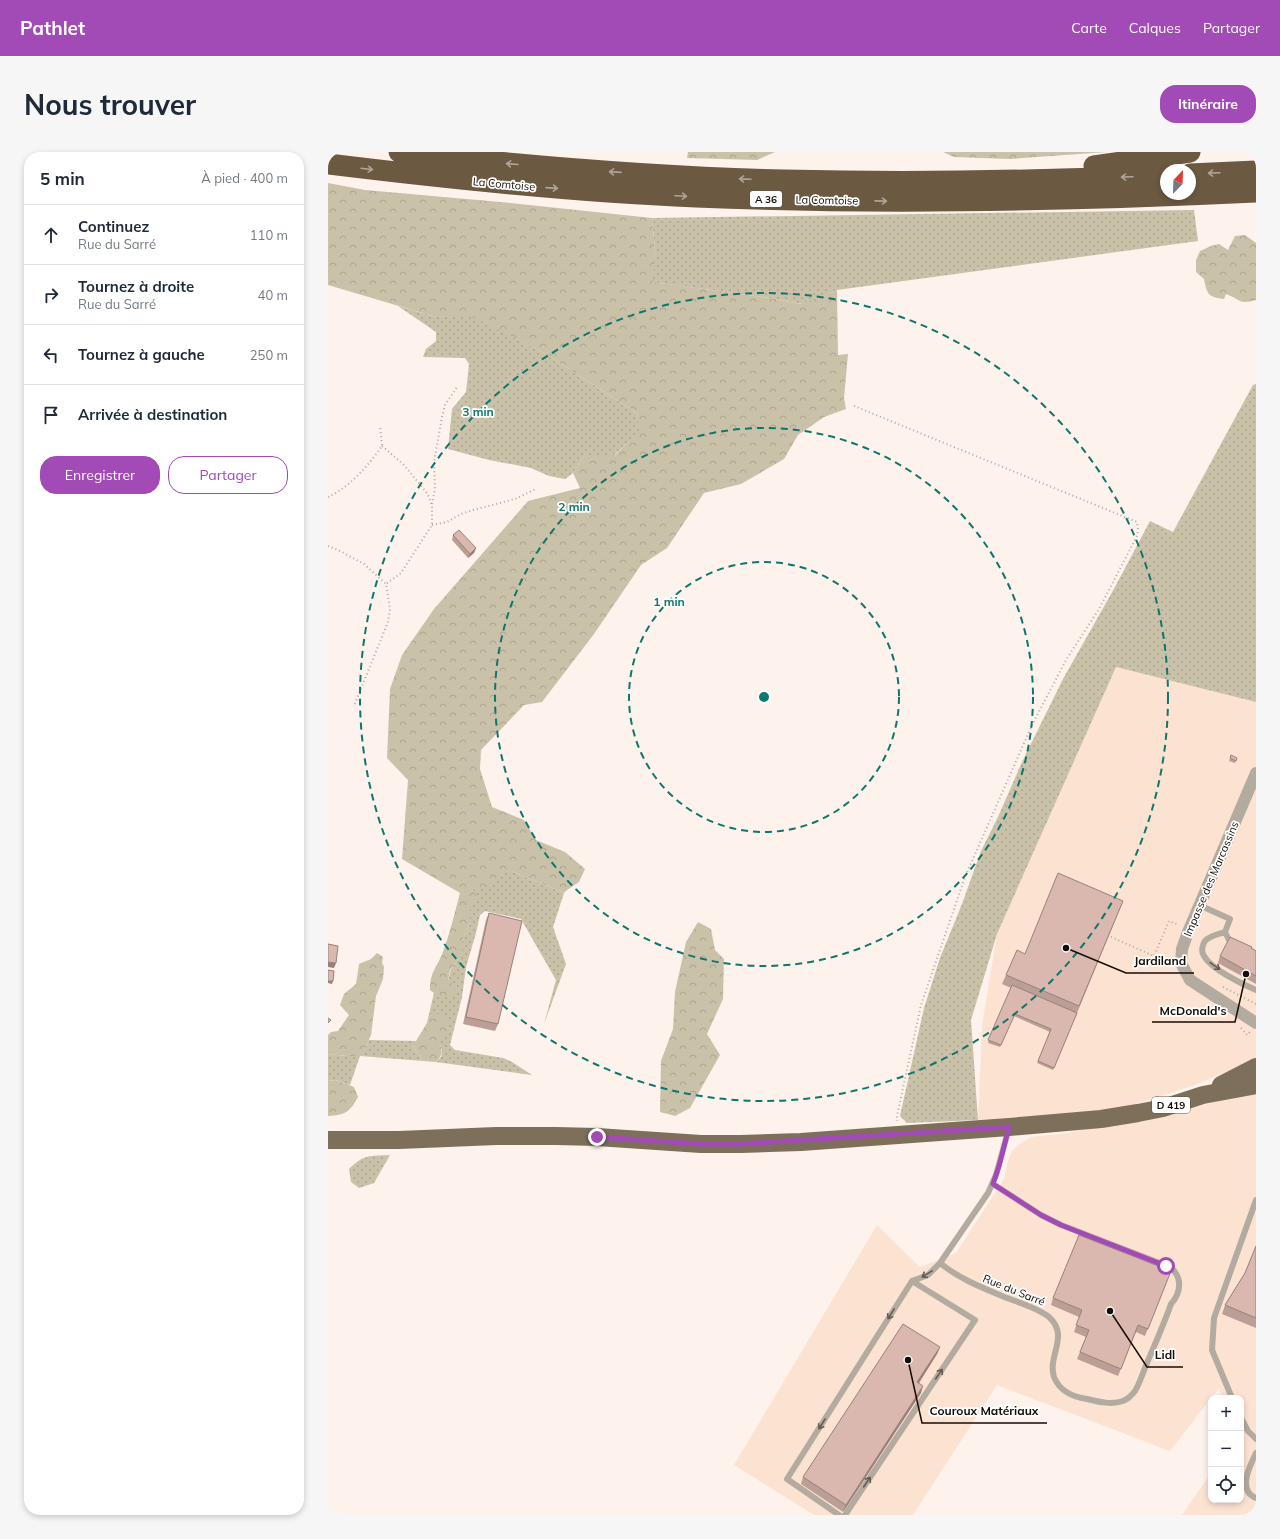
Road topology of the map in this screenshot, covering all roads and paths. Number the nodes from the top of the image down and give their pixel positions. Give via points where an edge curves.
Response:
1 (399, 152) edge
2 (1190, 152) edge
3 (328, 164) edge
4 (1256, 171) edge
5 (1196, 174) edge
6 (1160, 175) edge
7 (784, 180) junction
8 (1250, 192) edge
9 (457, 387) dead end
10 (854, 406) dead end
11 (380, 426) dead end
12 (382, 446) junction
13 (536, 488) dead end
14 (328, 497) edge
15 (432, 505) junction
16 (432, 525) junction
17 (328, 546) edge
18 (386, 584) junction
19 (354, 706) dead end
20 (1256, 773) edge
21 (1199, 905) junction
22 (1179, 925) dead end
23 (1225, 932) junction
24 (1111, 937) edge
25 (1242, 947) edge
26 (1256, 990) edge
27 (1256, 1023) edge
28 (1256, 1067) edge
29 (1256, 1085) edge
30 (1203, 1095) junction
31 (1009, 1127) junction
32 (899, 1134) junction
33 (328, 1140) edge
34 (993, 1184) junction
35 (1256, 1200) edge
36 (1253, 1221) edge
37 (940, 1263) junction
38 (912, 1281) junction
39 (1231, 1395) edge
40 (1244, 1424) edge
41 (1256, 1439) edge
42 (1256, 1453) edge
43 (1256, 1498) edge
44 (839, 1515) edge
45 (846, 1515) edge

7 -> 1 highway, La Comtoise / A 36 via 592,171
2 - 7 highway via 1092,166 1029,170 834,173
3 -> 8 highway, La Comtoise / A 36 via 535,187 737,199 985,201
4 -> 5 highway
6 -> 7 highway, La Comtoise / A 36 via 967,181
9 - 15 path via 445,405 442,417 434,462
10 - 32 path via 1137,522 1138,530 1102,602 1066,660 1032,725 965,877 921,1005 897,1116
11 - 12 path
12 - 14 path via 340,492
12 - 15 path via 404,465 427,493
13 - 16 path via 515,499 473,510 447,522
15 - 16 path
16 - 18 path via 401,573
17 - 18 path via 364,564
18 - 19 path via 390,609 388,622
20 - 21 street, Impasse des Marcassins
21 - 23 lane via 1230,919
21 - 27 street, Impasse des Marcassins via 1182,949 1181,963 1190,980
22 - 24 path via 1169,921 1154,956
23 - 25 lane via 1228,940
23 -> 26 lane via 1205,941 1203,955 1208,962 1236,981
28 - 30 main road, D 419
29 - 30 main road, D 419
30 - 31 main road, D 419 via 1138,1113
31 - 32 main road, D 419
31 - 34 lane
32 - 33 main road, D 419 via 740,1144 556,1136
34 - 37 lane
34 - 37 lane, Rue du Sarré via 1061,1225 1170,1267 1176,1273 1179,1286 1177,1296 1171,1304 1135,1391 1122,1401 1110,1403 1066,1393 1053,1375 1058,1336 1050,1318 974,1285
35 - 36 lane
36 - 39 lane via 1214,1318 1212,1350
37 -> 38 lane via 928,1275
38 -> 44 lane via 787,1479
45 -> 38 lane via 975,1320
40 - 41 lane
42 - 43 lane via 1246,1479 1248,1489

